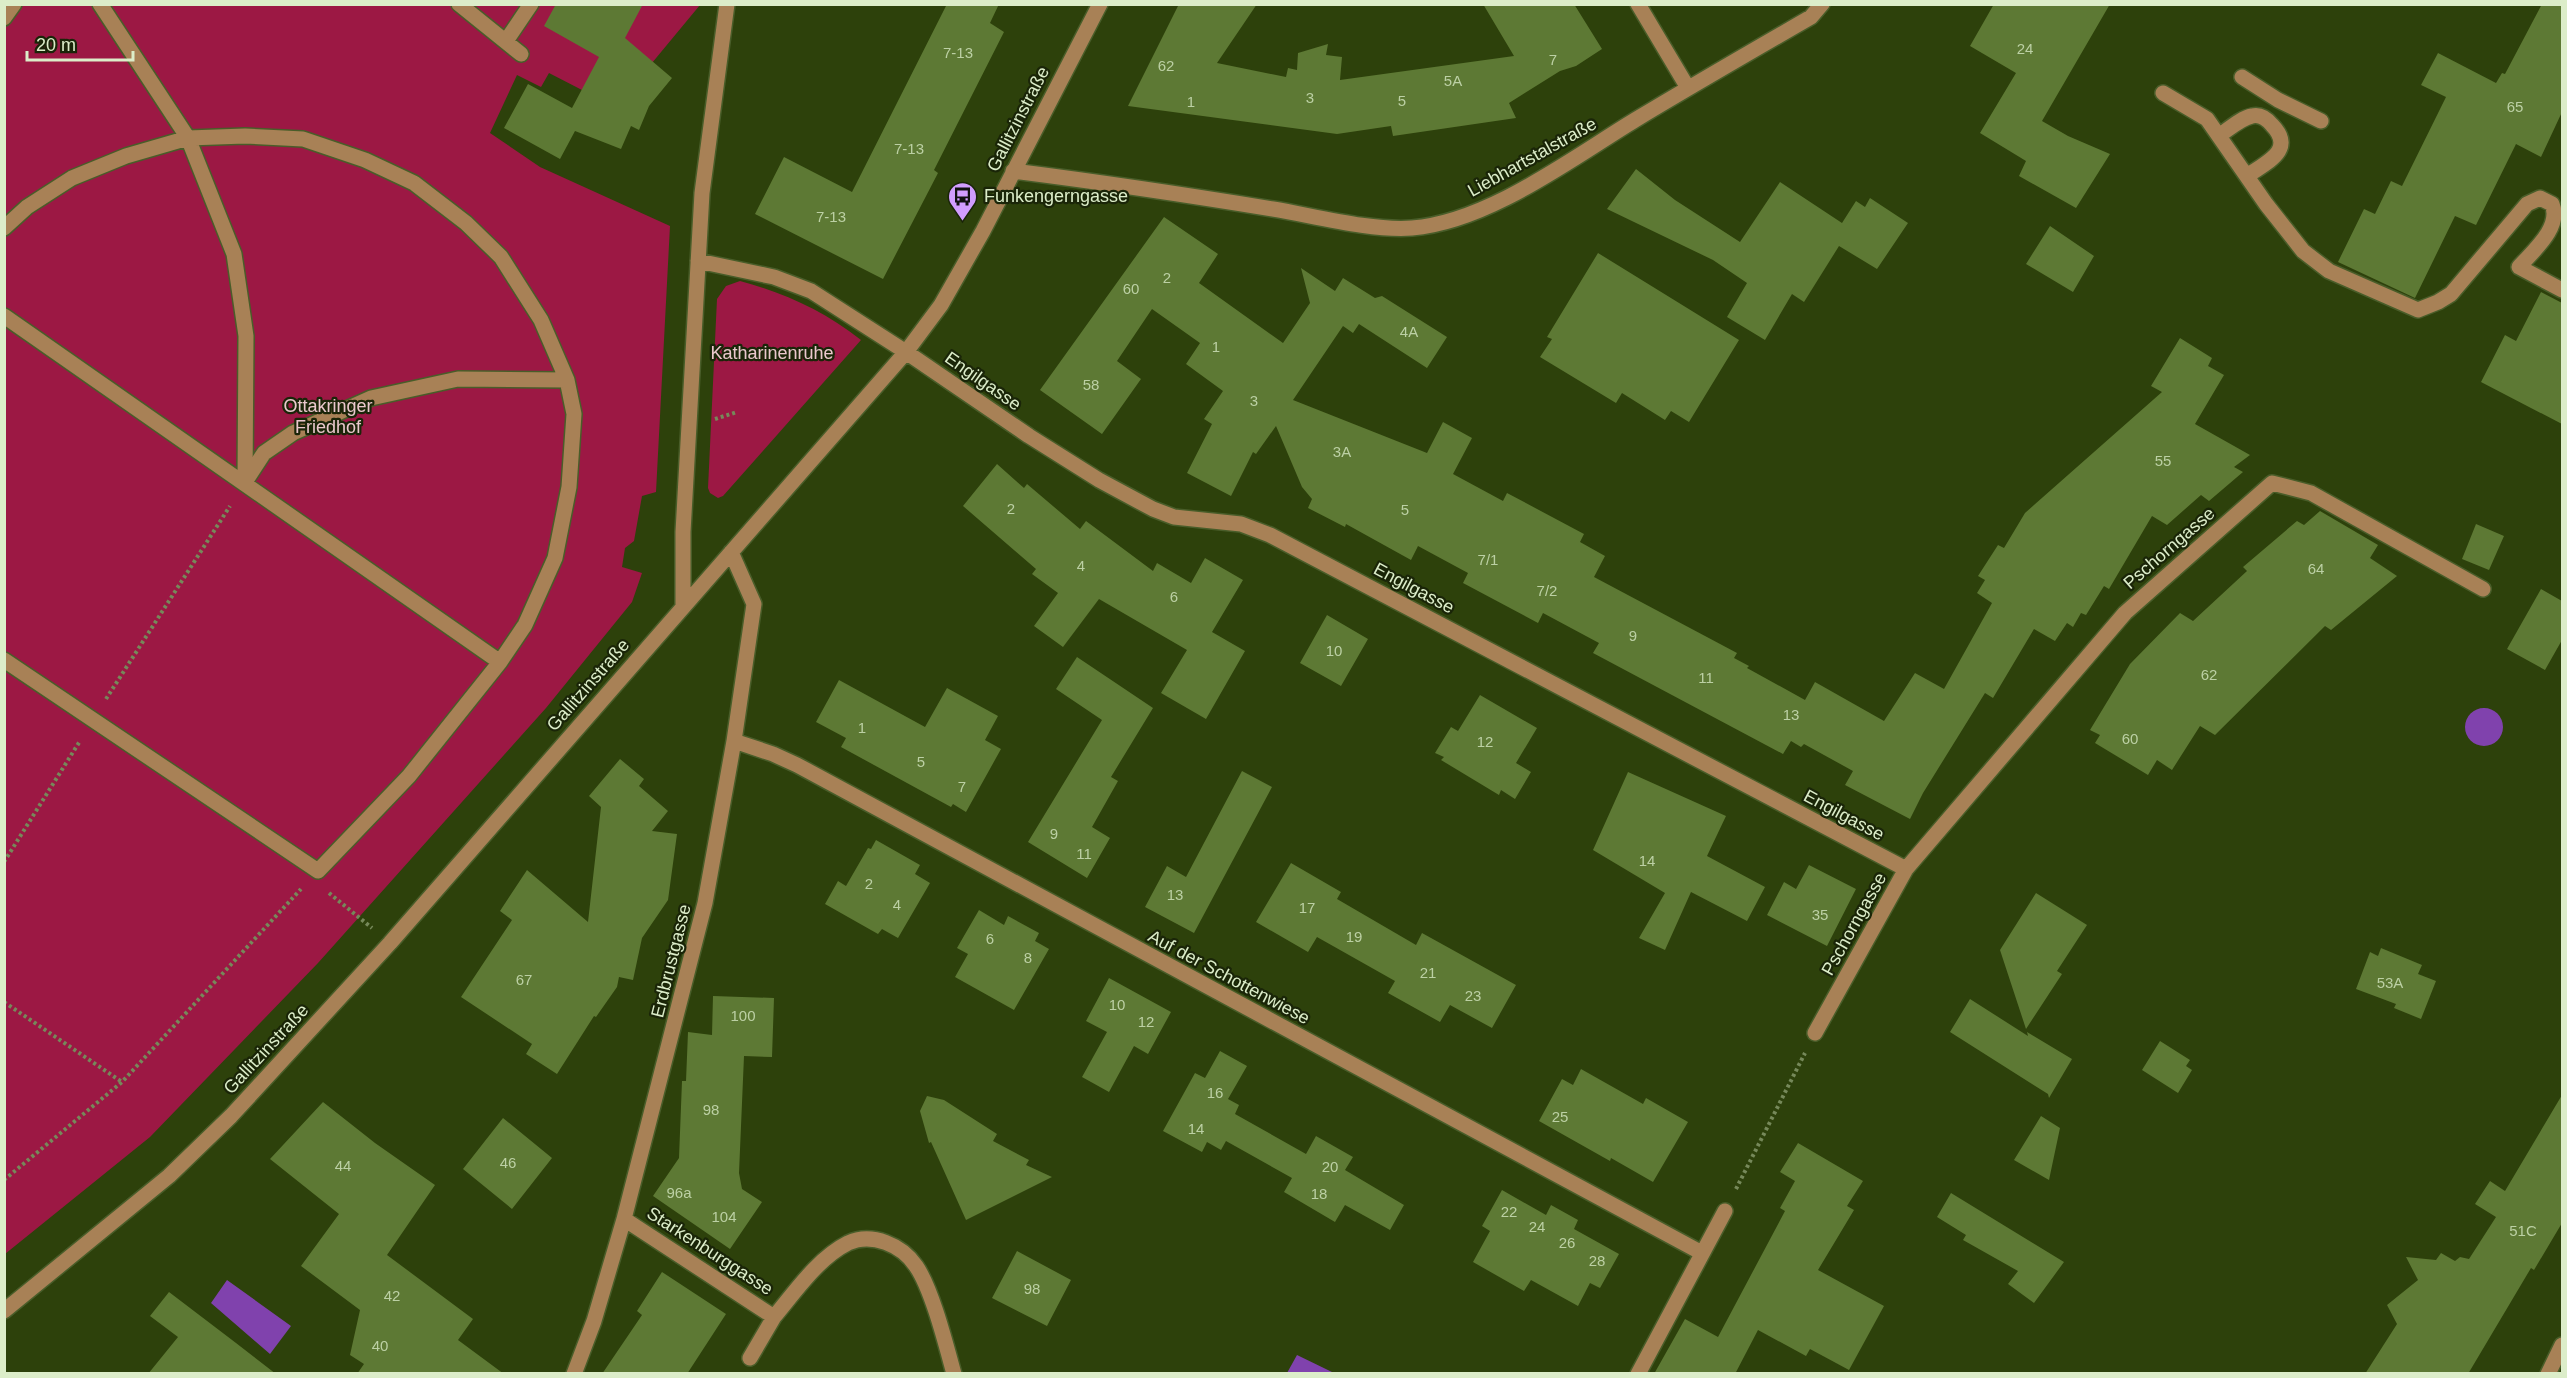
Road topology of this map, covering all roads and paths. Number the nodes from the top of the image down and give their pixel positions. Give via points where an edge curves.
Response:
1 (14, 4) edge
2 (100, 4) edge
3 (459, 4) edge
4 (531, 4) edge
5 (728, 4) edge
6 (1100, 4) edge
7 (1638, 4) edge
8 (1822, 4) edge
9 (4, 18) edge
10 (506, 41) junction
11 (521, 54) dead end
12 (2242, 77) dead end
13 (1688, 88) junction
14 (2163, 93) dead end
15 (2278, 100) junction
16 (2268, 120) junction
17 (2321, 122) dead end
18 (2220, 135) junction
19 (188, 138) junction
20 (1013, 171) junction
21 (2247, 176) junction
22 (4, 228) edge
23 (698, 261) junction
24 (2562, 290) edge
25 (4, 316) edge
26 (906, 352) junction
27 (567, 380) junction
28 (737, 412) dead end
29 (716, 419) dead end
30 (245, 482) junction
31 (731, 552) junction
32 (2483, 589) dead end
33 (683, 605) junction
34 (4, 660) edge
35 (500, 662) junction
36 (92, 720) junction
37 (734, 741) junction
38 (4, 862) edge
39 (1906, 869) junction
40 (318, 871) junction
41 (325, 890) dead end
42 (359, 918) dead end
43 (4, 1002) edge
44 (1815, 1033) joint
45 (122, 1082) junction
46 (4, 1180) edge
47 (1725, 1211) joint
48 (624, 1219) junction
49 (1702, 1253) junction
50 (4, 1311) edge
51 (774, 1317) junction
52 (2562, 1345) edge
53 (750, 1358) dead end
54 (574, 1374) edge
55 (954, 1374) edge
56 (1638, 1374) edge
57 (2548, 1374) edge

1 - 9 street
2 - 19 street
3 - 10 street
4 - 10 street
5 - 23 street via 702,193
6 - 20 street, Gallitzinstraße
7 - 13 street
8 - 13 street, Liebhartstalstraße via 1811,17
10 - 11 street
12 - 15 street
13 - 20 street, Liebhartstalstraße via 1517,192 1467,216 1411,228 1351,223 1121,184
14 - 18 street via 2207,119
15 - 16 street
15 - 17 street
16 - 18 street via 2249,116
16 - 21 street via 2281,137 2281,147 2275,157
18 - 21 street
19 - 22 street via 72,177
19 - 27 street via 303,139 365,160 414,183 466,223 501,257 541,320
19 - 30 street via 234,254 246,336
20 - 26 street, Gallitzinstraße via 941,305
21 - 24 street via 2303,251 2329,271 2418,310 2451,294 2527,204 2540,198 2552,204 2556,218 2519,267
23 - 26 street via 745,269 795,284
23 - 33 street via 683,532
25 - 30 street
26 - 31 street, Gallitzinstraße
26 - 39 street, Engilgasse via 1029,436 1133,499 1174,516 1240,524 1270,535
27 - 30 street via 458,380 370,398 292,433 264,453
27 - 35 street via 574,414 569,488 555,558 525,624
28 - 29 path
30 - 35 street
30 - 36 path
31 - 33 street, Gallitzinstraße
31 - 37 street, Erdbrustgasse via 754,604
32 - 39 street, Pschorngasse via 2311,493 2272,483 2125,613
33 - 50 street, Gallitzinstraße via 390,943 231,1116 169,1176
34 - 36 street
35 - 40 street via 409,776
36 - 38 path
36 - 40 street
37 - 48 street, Erdbrustgasse via 705,903
37 - 49 street, Auf der Schottenwiese via 797,765
39 - 44 street, Pschorngasse
40 - 45 path
41 - 42 path
43 - 45 path
44 - 47 path
45 - 46 path
47 - 49 street
48 - 51 street, Starkenburggasse
48 - 54 street, Erdbrustgasse via 594,1322
49 - 56 street
51 - 53 street, Starkenburggasse
51 - 55 street, Starkenburggasse via 829,1256 850,1242 873,1239 893,1245 917,1267
52 - 57 street

